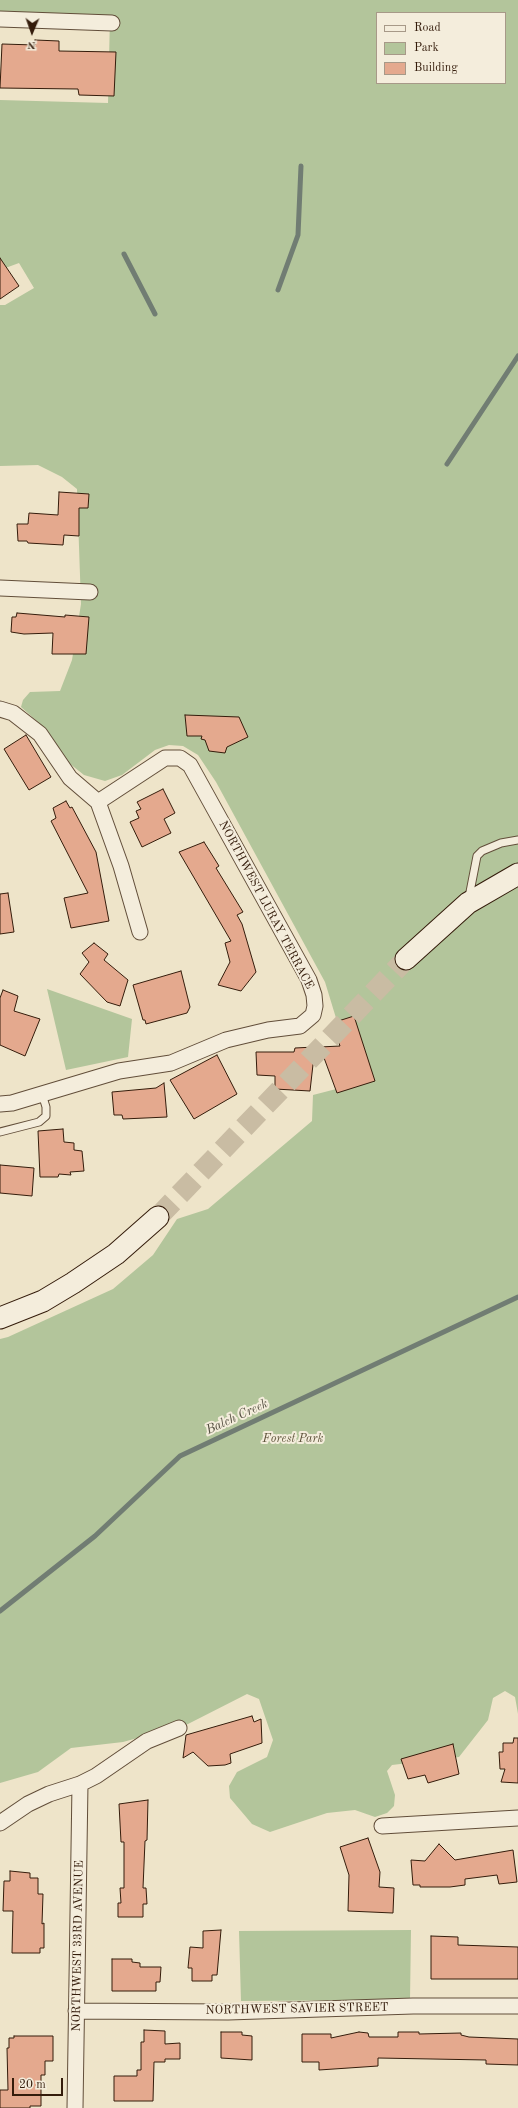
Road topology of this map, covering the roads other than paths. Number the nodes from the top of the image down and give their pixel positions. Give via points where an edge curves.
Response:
1 (0, 19) edge
2 (112, 23) dead end
3 (0, 588) edge
4 (90, 592) dead end
5 (0, 709) edge
6 (98, 802) junction
7 (518, 840) edge
8 (518, 874) edge
9 (468, 903) junction
10 (140, 932) dead end
11 (406, 959) tunnel mouth
12 (42, 1094) junction
13 (0, 1104) edge
14 (0, 1132) edge
15 (158, 1217) tunnel mouth
16 (0, 1318) edge
17 (180, 1728) dead end
18 (80, 1784) junction
19 (518, 1818) edge
20 (0, 1823) edge
21 (382, 1826) dead end
22 (518, 2006) edge
23 (76, 2010) junction
24 (76, 2108) edge

1 - 2 street
3 - 4 street
5 - 6 street via 14,713 40,734 70,778
6 - 10 street via 121,866
6 - 12 street, NORTHWEST LURAY TERRACE via 165,758 180,758 190,766 309,980 316,1006 313,1015 300,1026 268,1030 226,1040 171,1063 119,1071
7 - 9 lane via 501,843 476,856
8 - 9 main road
9 - 11 main road
12 - 13 street, NORTHWEST LURAY TERRACE
12 - 14 lane via 46,1116 40,1122
15 - 16 main road via 116,1254 73,1283 43,1301
17 - 18 street via 147,1741 112,1766
18 - 20 street via 28,1804
18 - 23 street, NORTHWEST 33RD AVENUE
19 - 21 street
22 - 23 street, NORTHWEST SAVIER STREET via 413,2006 228,2012
23 - 24 street, NORTHWEST 33RD AVENUE

